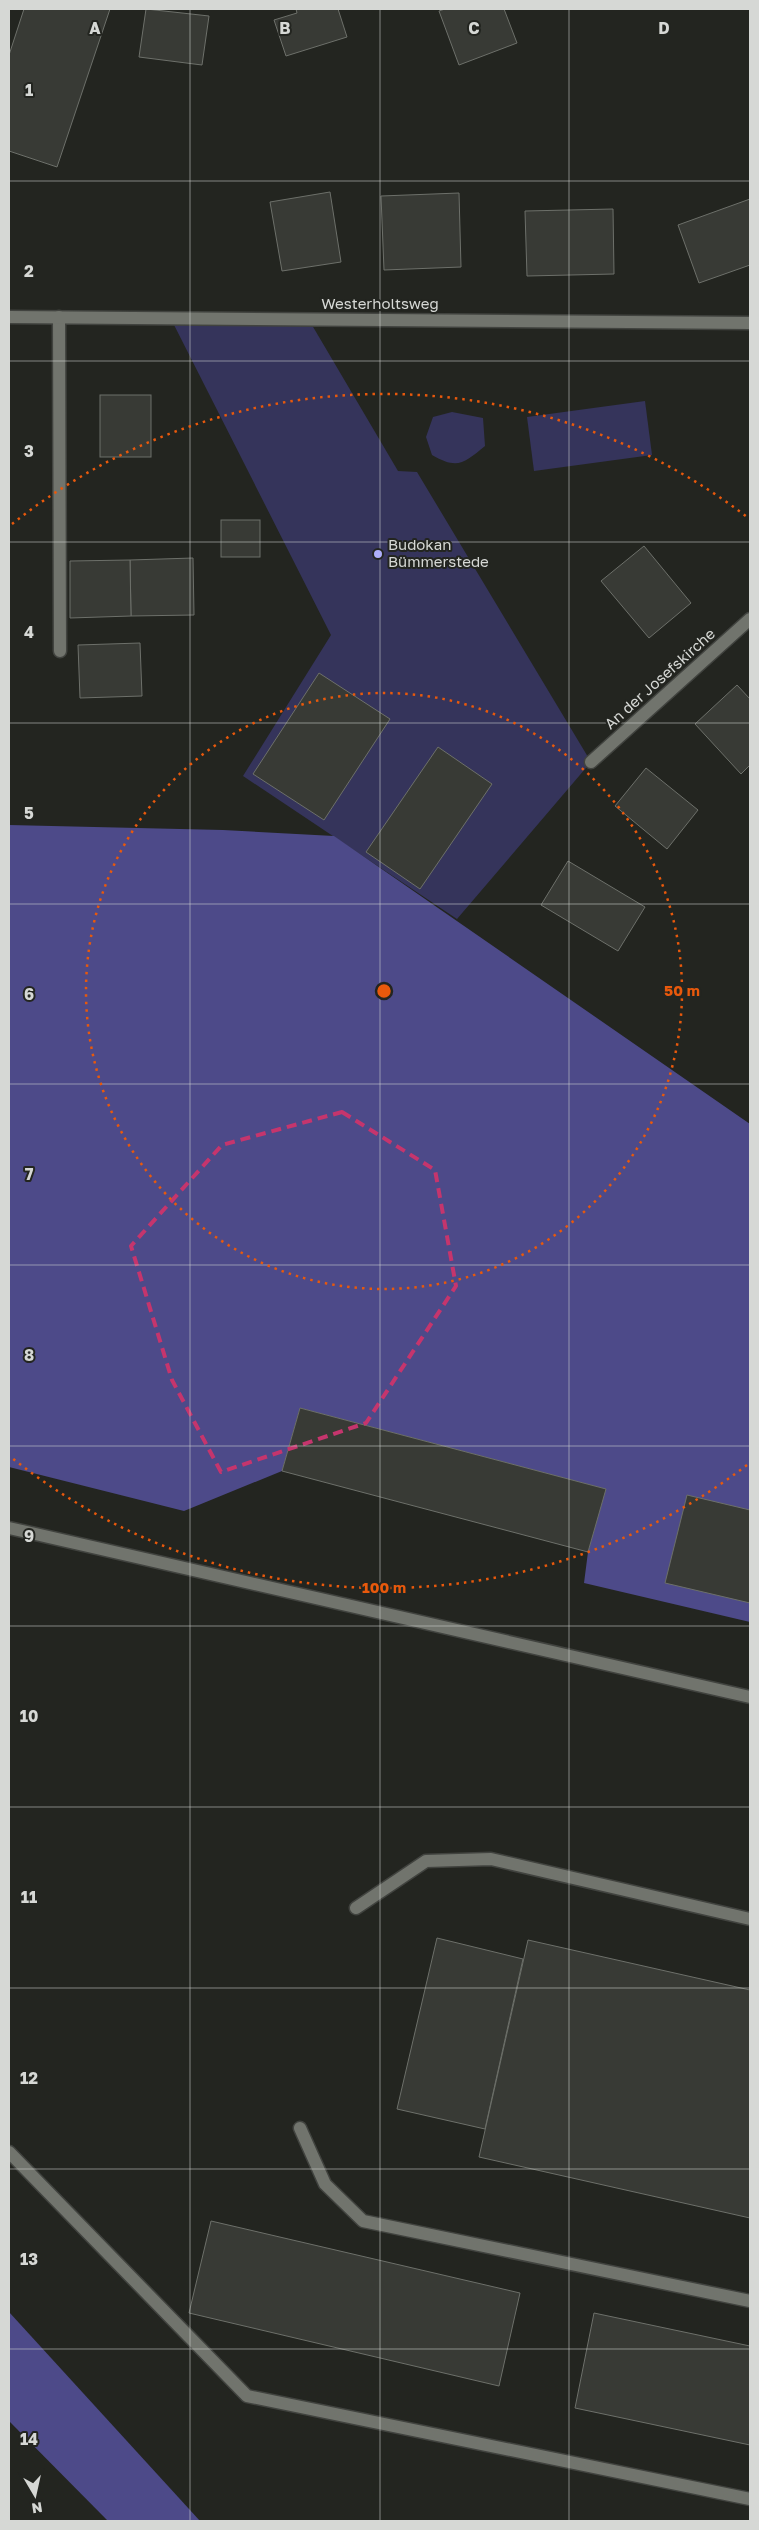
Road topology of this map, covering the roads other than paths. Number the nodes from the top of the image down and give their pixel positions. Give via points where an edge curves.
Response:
1 (59, 317) junction
2 (9, 318) edge
3 (750, 323) edge
4 (750, 619) edge
5 (60, 651) dead end
6 (591, 762) dead end
7 (11, 1529) edge
8 (9, 1542) edge
9 (750, 1697) edge
10 (356, 1908) dead end
11 (750, 1919) edge
12 (300, 2128) dead end
13 (9, 2152) edge
14 (750, 2301) edge
15 (750, 2498) edge

1 - 2 street, Westerholtsweg
1 - 3 street, Westerholtsweg
1 - 5 street
4 - 6 street, An der Josefskirche
7 - 8 street
7 - 9 street
10 - 11 street via 426,1861 491,1859
12 - 14 street via 325,2184 363,2221
13 - 15 street via 247,2396

